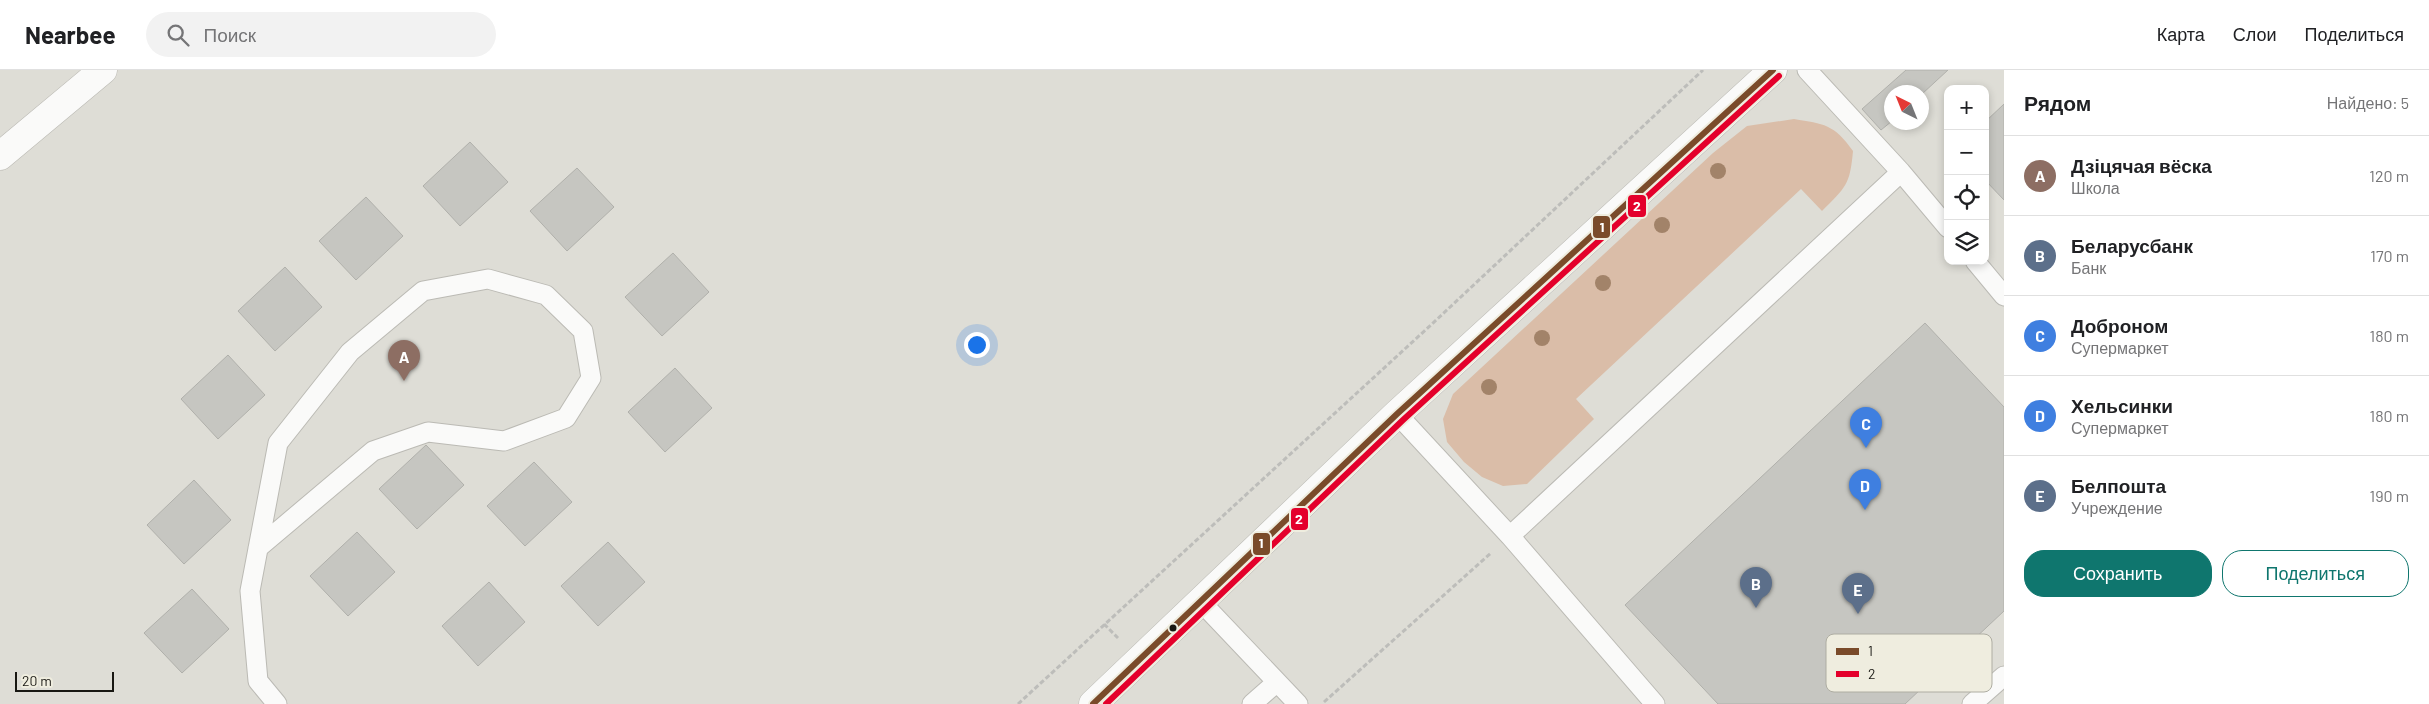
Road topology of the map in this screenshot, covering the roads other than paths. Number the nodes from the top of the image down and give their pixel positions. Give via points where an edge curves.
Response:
1 (103, 70) edge
2 (1773, 70) edge
3 (1807, 70) edge
4 (0, 156) edge
5 (1901, 172) junction
6 (1944, 223) edge
7 (1978, 265) edge
8 (2004, 296) edge
9 (1397, 414) junction
10 (1510, 536) junction
11 (258, 548) junction
12 (1202, 603) junction
13 (2004, 676) edge
14 (1277, 682) junction
15 (1992, 686) edge
16 (1986, 692) edge
17 (278, 704) edge
18 (1093, 704) edge
19 (1252, 704) edge
20 (1298, 704) edge
21 (1655, 704) edge
22 (1972, 704) edge

1 - 4 street
2 - 9 street
3 - 5 lane
5 - 6 lane
5 - 10 lane
7 - 8 lane
9 - 10 lane
9 - 12 street
10 - 21 lane
11 - 11 lane via 278,442 350,352 423,291 488,279 546,295 583,332 591,378 566,418 504,441 428,432 372,451
11 - 17 lane via 250,591 258,681
12 - 14 lane
12 - 18 street
13 - 15 lane
14 - 19 lane
14 - 20 lane
16 - 22 lane

